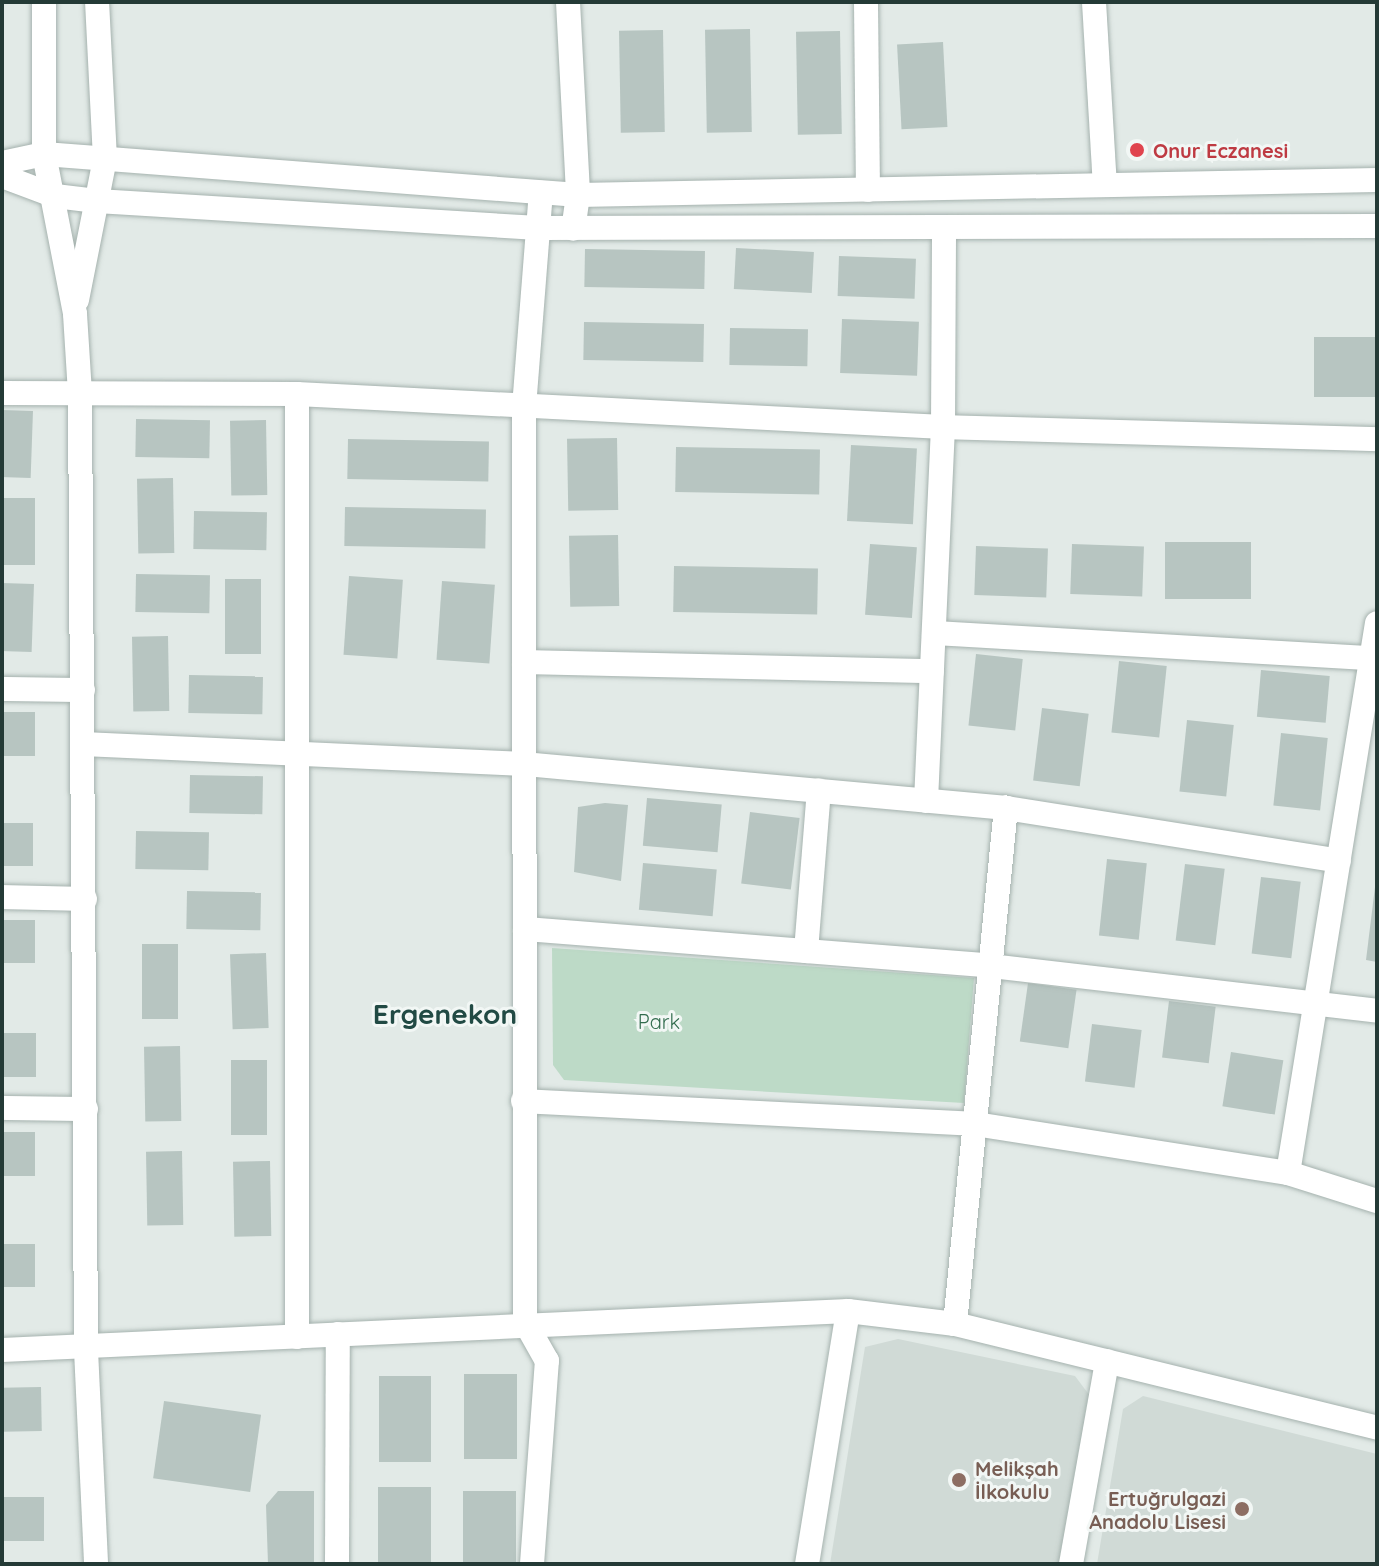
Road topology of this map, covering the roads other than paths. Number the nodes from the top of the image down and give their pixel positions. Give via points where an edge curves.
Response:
1 (44, 2) edge
2 (97, 2) edge
3 (568, 2) edge
4 (866, 2) edge
5 (1094, 2) edge
6 (44, 154) junction
7 (105, 159) junction
8 (2, 163) edge
9 (2, 176) edge
10 (1377, 180) edge
11 (1105, 185) junction
12 (868, 190) junction
13 (541, 193) junction
14 (578, 195) junction
15 (55, 196) junction
16 (97, 201) junction
17 (1377, 226) edge
18 (944, 227) junction
19 (538, 228) junction
20 (573, 229) junction
21 (75, 314) junction
22 (2, 393) edge
23 (80, 393) junction
24 (297, 394) junction
25 (524, 407) junction
26 (943, 427) junction
27 (1377, 439) edge
28 (1377, 623) edge
29 (934, 633) junction
30 (1372, 658) junction
31 (524, 662) junction
32 (932, 671) junction
33 (2, 689) edge
34 (83, 690) junction
35 (84, 744) junction
36 (295, 754) junction
37 (524, 764) junction
38 (819, 791) junction
39 (926, 801) junction
40 (1006, 808) junction
41 (1339, 861) junction
42 (2, 897) edge
43 (85, 899) junction
44 (525, 929) junction
45 (806, 951) junction
46 (991, 966) junction
47 (1314, 1004) junction
48 (1377, 1011) edge
49 (523, 1101) junction
50 (2, 1108) edge
51 (86, 1109) junction
52 (975, 1124) junction
53 (1288, 1173) junction
54 (1377, 1201) edge
55 (848, 1311) junction
56 (525, 1322) junction
57 (955, 1324) junction
58 (338, 1334) junction
59 (297, 1337) junction
60 (2, 1350) edge
61 (86, 1350) junction
62 (1107, 1361) junction
63 (1377, 1428) edge
64 (96, 1564) edge
65 (337, 1564) edge
66 (532, 1564) edge
67 (807, 1564) edge
68 (1071, 1564) edge

1 - 6 street
2 - 7 street
3 - 14 street
4 - 12 street
5 - 11 street
6 - 7 street
6 - 8 street
6 - 15 street
7 - 13 street
7 - 16 street
9 - 15 street
10 - 11 street
11 - 12 street
12 - 14 street
13 - 14 street
13 - 19 street
14 - 20 street
15 - 16 street
15 - 21 street
16 - 19 street
16 - 21 street
17 - 18 street
18 - 20 street
18 - 26 street
19 - 20 street
19 - 25 street
21 - 23 street
22 - 23 street
23 - 24 street
23 - 34 street
24 - 25 street
24 - 36 street
25 - 26 street
25 - 31 street
26 - 27 street
26 - 29 street
28 - 30 street
29 - 30 street
29 - 32 street
30 - 41 street
31 - 32 street
31 - 37 street
32 - 39 street
33 - 34 street
34 - 35 street
35 - 36 street
35 - 43 street
36 - 37 street
36 - 59 street
37 - 38 street
37 - 44 street
38 - 39 street
38 - 45 street
39 - 40 street
40 - 41 street
40 - 46 street
41 - 47 street
42 - 43 street
43 - 51 street
44 - 45 street
44 - 49 street
45 - 46 street
46 - 47 street
46 - 52 street
47 - 48 street
47 - 53 street
49 - 52 street
49 - 56 street
50 - 51 street
51 - 61 street
52 - 53 street
52 - 57 street
53 - 54 street
55 - 56 street
55 - 57 street
55 - 67 street
56 - 58 street
56 - 66 street via 547,1361
57 - 62 street
58 - 59 street
58 - 65 street
59 - 61 street
60 - 61 street
61 - 64 street
62 - 63 street
62 - 68 street

